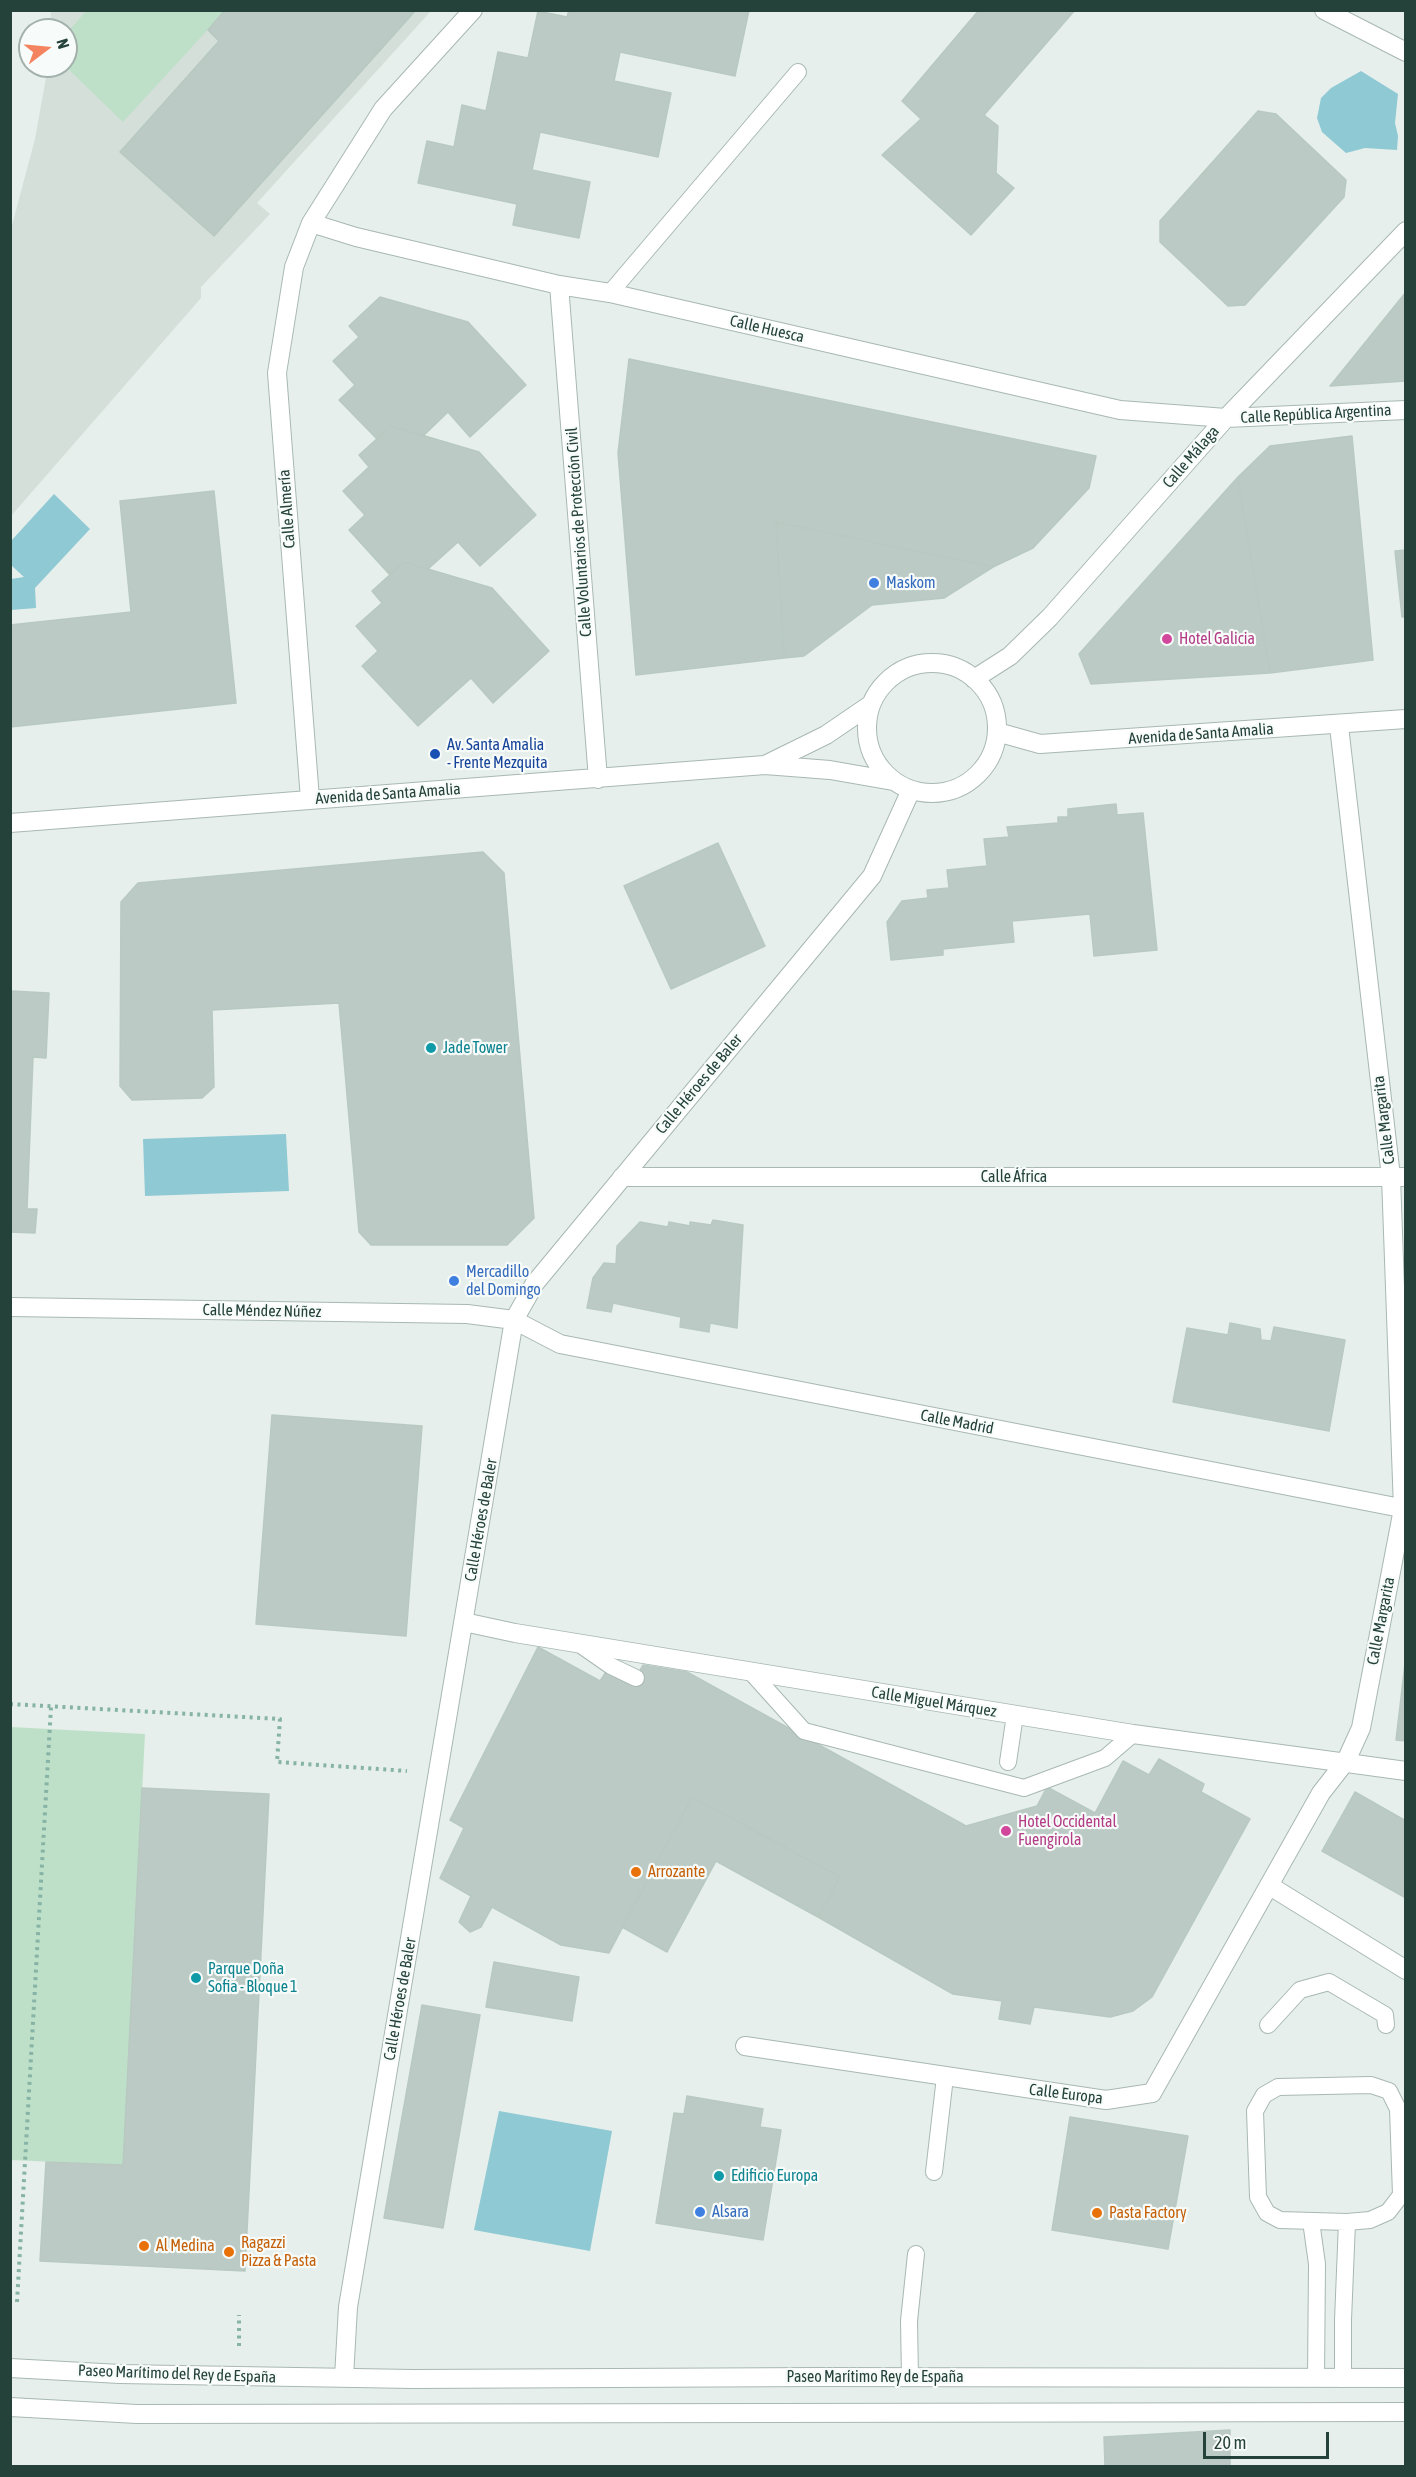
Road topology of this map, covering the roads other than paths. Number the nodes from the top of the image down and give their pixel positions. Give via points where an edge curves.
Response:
1 (473, 10) edge
2 (1324, 10) edge
3 (1406, 52) edge
4 (798, 72) dead end
5 (311, 223) junction
6 (1406, 231) edge
7 (560, 285) junction
8 (610, 293) junction
9 (1406, 410) edge
10 (1226, 418) junction
11 (974, 679) junction
12 (870, 705) junction
13 (1406, 719) edge
14 (1339, 726) junction
15 (997, 732) junction
16 (765, 765) junction
17 (598, 779) junction
18 (893, 781) junction
19 (911, 790) junction
20 (310, 800) junction
21 (10, 822) edge
22 (622, 1177) junction
23 (1398, 1177) edge
24 (10, 1307) edge
25 (513, 1320) junction
26 (1404, 1509) edge
27 (464, 1622) junction
28 (578, 1642) junction
29 (750, 1671) junction
30 (636, 1678) dead end
31 (1015, 1715) junction
32 (1133, 1734) junction
33 (1346, 1761) junction
34 (1008, 1762) dead end
35 (1406, 1771) edge
36 (1270, 1886) junction
37 (1406, 1970) edge
38 (1268, 2025) dead end
39 (1386, 2025) dead end
40 (745, 2046) dead end
41 (945, 2077) junction
42 (934, 2172) dead end
43 (1311, 2221) junction
44 (1347, 2222) junction
45 (916, 2254) dead end
46 (10, 2368) edge
47 (344, 2377) junction
48 (910, 2377) junction
49 (1316, 2378) junction
50 (1406, 2378) edge
51 (1343, 2379) junction
52 (10, 2407) edge
53 (1406, 2412) edge

1 - 5 street, Calle Almería via 383,109
2 - 3 street
4 - 8 lane
5 - 7 street, Calle Huesca
5 - 20 street, Calle Almería via 294,267 277,373
6 - 10 street, Calle Málaga
7 - 8 street, Calle Huesca
7 - 17 street, Calle Voluntarios de Protección Civil
8 - 10 street, Calle Huesca via 1120,410
9 - 10 street, Calle República Argentina
10 - 11 street, Calle Málaga via 1050,617 1010,656
11 - 12 street via 957,668 916,664 896,672 881,686
11 - 15 street via 995,712
12 - 16 street, Avenida de Santa Amalia via 826,735
12 - 18 street via 866,726 869,747 878,766
13 - 14 street, Avenida de Santa Amalia
14 - 15 street, Avenida de Santa Amalia via 1040,744
14 - 23 street, Calle Margarita
15 - 19 street via 983,769 969,782 950,791 930,794
16 - 17 street, Avenida de Santa Amalia
16 - 18 street, Avenida de Santa Amalia via 830,770
17 - 20 street, Avenida de Santa Amalia
18 - 19 street
19 - 22 street, Calle Héroes de Baler via 872,876
20 - 21 street, Avenida de Santa Amalia
22 - 23 street, Calle África
22 - 25 street, Calle Héroes de Baler via 535,1282
23 - 26 street, Calle Margarita
24 - 25 street, Calle Méndez Núñez via 467,1314
25 - 26 street, Calle Madrid via 560,1344
25 - 27 street, Calle Héroes de Baler
26 - 33 street, Calle Margarita via 1361,1728
27 - 28 street, Calle Miguel Márquez
27 - 47 street, Calle Héroes de Baler via 348,2307
28 - 29 street, Calle Miguel Márquez
28 - 30 lane
29 - 31 street, Calle Miguel Márquez
29 - 32 lane via 804,1731 1024,1788 1105,1758
31 - 32 street, Calle Miguel Márquez
31 - 34 lane
32 - 33 street, Calle Miguel Márquez via 1286,1757
33 - 35 street, Calle Miguel Márquez
33 - 36 street, Calle Europa via 1321,1793
36 - 37 street
36 - 41 street, Calle Europa via 1152,2093 1106,2100
38 - 39 lane via 1300,1990 1329,1982 1385,2016
40 - 41 street, Calle Europa
41 - 42 lane
43 - 44 lane
43 - 44 lane via 1280,2220 1267,2213 1258,2197 1255,2111 1264,2095 1278,2087 1371,2085 1389,2091 1398,2109 1401,2195 1388,2212 1370,2220
43 - 49 lane via 1317,2264
44 - 51 lane
45 - 48 lane via 909,2322
46 - 47 street, Paseo Marítimo del Rey de España via 120,2374
47 - 48 street, Paseo Marítimo Rey de España
48 - 49 street, Paseo Marítimo Rey de España
49 - 51 street, Paseo Marítimo Rey de España
50 - 51 street, Paseo Marítimo Rey de España
52 - 53 street via 137,2414

